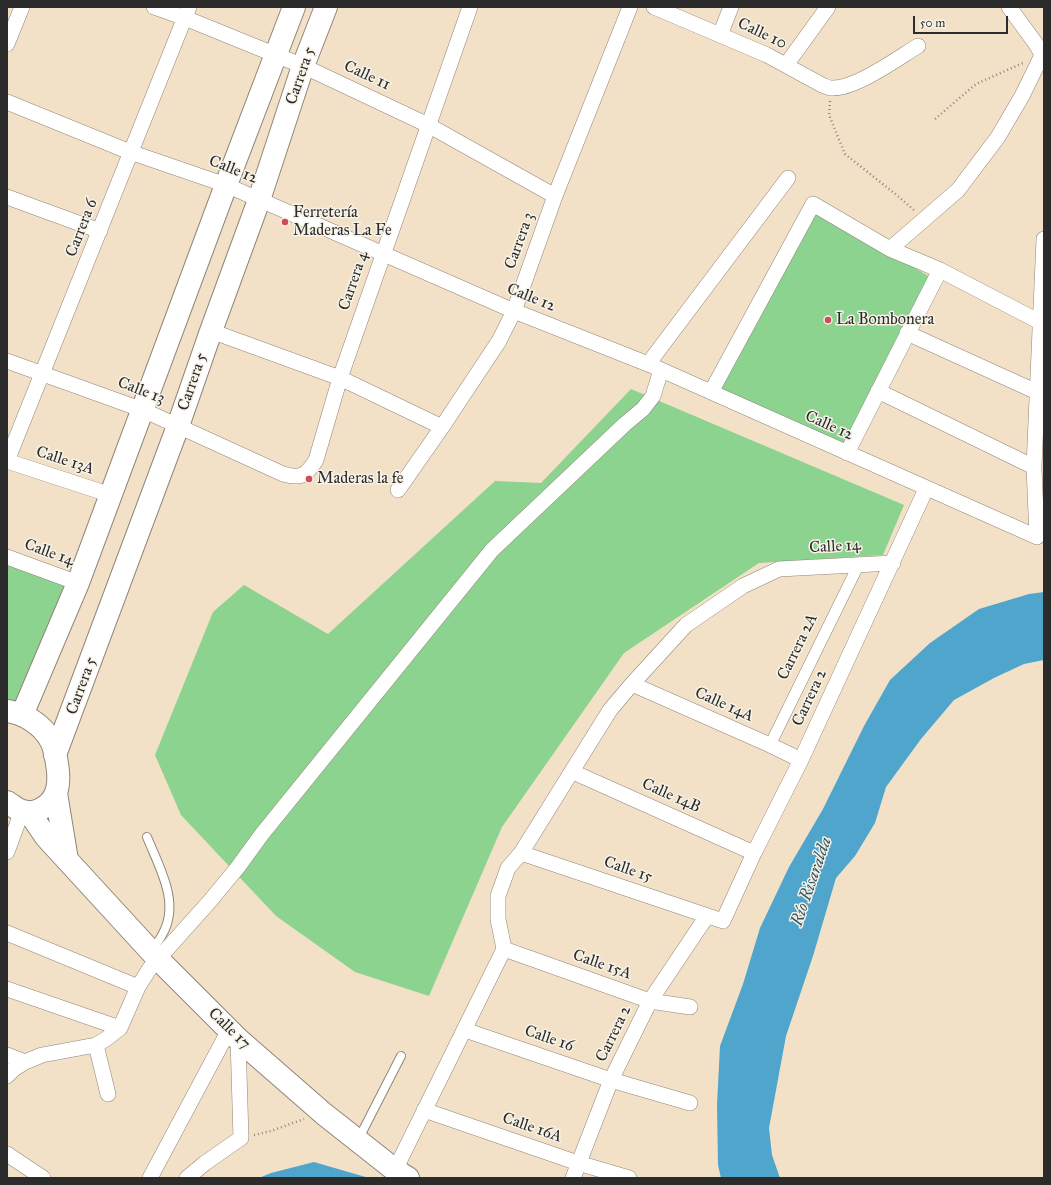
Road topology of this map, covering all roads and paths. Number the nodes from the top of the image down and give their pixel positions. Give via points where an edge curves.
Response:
1 (22, 7) edge
2 (154, 7) edge
3 (294, 7) edge
4 (326, 7) edge
5 (470, 7) edge
6 (630, 7) edge
7 (654, 7) edge
8 (732, 7) edge
9 (828, 7) edge
10 (1008, 7) edge
11 (187, 13) edge
12 (720, 35) junction
13 (7, 44) edge
14 (918, 46) dead end
15 (277, 55) junction
16 (1043, 56) edge
17 (786, 65) junction
18 (303, 66) junction
19 (831, 88) junction
20 (7, 102) edge
21 (935, 119) dead end
22 (428, 125) junction
23 (130, 152) junction
24 (788, 178) dead end
25 (226, 185) junction
26 (555, 196) junction
27 (7, 197) edge
28 (259, 200) junction
29 (924, 220) junction
30 (100, 232) junction
31 (1044, 239) edge
32 (890, 248) junction
33 (383, 253) junction
34 (940, 270) junction
35 (514, 312) junction
36 (1040, 322) junction
37 (211, 331) junction
38 (908, 333) junction
39 (7, 361) edge
40 (655, 367) junction
41 (43, 375) junction
42 (340, 378) junction
43 (878, 391) junction
44 (711, 392) junction
45 (1037, 392) junction
46 (143, 410) junction
47 (178, 426) junction
48 (442, 427) junction
49 (847, 453) junction
50 (7, 461) edge
51 (1034, 467) junction
52 (303, 475) joint
53 (926, 489) junction
54 (398, 490) dead end
55 (112, 494) junction
56 (7, 556) edge
57 (893, 563) junction
58 (859, 564) junction
59 (78, 583) junction
60 (632, 684) junction
61 (15, 713) edge
62 (770, 745) junction
63 (55, 755) junction
64 (801, 760) junction
65 (573, 772) junction
66 (56, 793) junction
67 (19, 809) edge
68 (147, 837) dead end
69 (7, 852) edge
70 (521, 853) junction
71 (754, 853) junction
72 (67, 860) junction
73 (707, 916) junction
74 (723, 921) joint
75 (7, 933) edge
76 (504, 949) junction
77 (154, 954) junction
78 (138, 987) junction
79 (7, 989) edge
80 (650, 1001) junction
81 (690, 1007) dead end
82 (120, 1028) junction
83 (465, 1030) junction
84 (234, 1034) junction
85 (96, 1045) junction
86 (7, 1055) edge
87 (401, 1056) dead end
88 (25, 1062) junction
89 (7, 1076) edge
90 (611, 1080) junction
91 (108, 1094) dead end
92 (690, 1103) dead end
93 (424, 1110) junction
94 (306, 1118) dead end
95 (241, 1138) junction
96 (358, 1141) junction
97 (7, 1154) edge
98 (578, 1163) junction
99 (402, 1174) edge
100 (43, 1178) edge
101 (150, 1178) edge
102 (187, 1178) edge
103 (574, 1178) edge
104 (629, 1178) edge

1 - 13 street
2 - 11 street, Calle 11
3 - 15 main road, Carrera 5
4 - 18 main road, Carrera 5
5 - 22 street, Carrera 4
6 - 26 street, Carrera 3
7 - 12 street, Calle 10
8 - 12 street
9 - 17 street
10 - 16 street
11 - 15 street, Calle 11
11 - 23 street, Carrera 6
12 - 17 street, Calle 10
14 - 19 street via 860,80
15 - 18 street, Calle 11
15 - 25 main road, Carrera 5
16 - 21 path via 976,84
16 - 29 street via 998,137 958,190
17 - 19 street, Calle 10
18 - 22 street, Calle 11
18 - 28 main road, Carrera 5
19 - 29 path via 829,115 845,154
20 - 23 street, Calle 12
22 - 26 street, Calle 11
22 - 33 street, Carrera 4
23 - 25 street, Calle 12
23 - 30 street, Carrera 6
24 - 40 street
25 - 28 street, Calle 12
25 - 46 main road, Carrera 5
26 - 35 street, Carrera 3
27 - 30 street
28 - 33 street, Calle 12
28 - 37 main road, Carrera 5
29 - 32 street
30 - 41 street, Carrera 6
31 - 36 street
32 - 34 street
32 - 44 street via 813,204
33 - 35 street, Calle 12
33 - 42 street, Carrera 4
34 - 36 street
34 - 38 street
35 - 40 street, Calle 12
35 - 48 street, Carrera 3 via 499,341
36 - 45 street
37 - 42 street
37 - 47 main road, Carrera 5
38 - 43 street
38 - 45 street
39 - 41 street, Calle 13
40 - 44 street, Calle 12
40 - 77 street via 653,396 643,409 492,550 210,901
41 - 46 street, Calle 13
41 - 50 street, Carrera 6
42 - 48 street
42 - 52 street, Carrera 4 via 316,460 310,470
43 - 49 street
43 - 51 street
44 - 49 street, Calle 12
45 - 51 street
46 - 47 street, Calle 13
46 - 55 main road, Carrera 5
47 - 52 street, Calle 13 via 283,474 294,477
47 - 63 main road, Carrera 5
48 - 54 street, Carrera 3
49 - 53 street, Calle 12
50 - 55 street, Calle 13A
51 - 53 street, Calle 12 via 1037,537
53 - 57 street, Carrera 2
55 - 59 main road, Carrera 5
56 - 59 street, Calle 14
57 - 58 street, Calle 14
57 - 64 street, Carrera 2
58 - 60 street, Calle 14 via 779,569 743,586 686,625
58 - 62 street, Carrera 2A
59 - 61 main road, Carrera 5
60 - 62 street, Calle 14A
60 - 65 street via 610,710
61 - 63 main road via 31,720 42,729 51,741
62 - 64 street, Calle 14A
63 - 66 main road via 59,776
64 - 71 street, Carrera 2
65 - 70 street
65 - 71 street, Calle 14B
66 - 67 main road via 52,802 38,811
66 - 72 main road
67 - 69 street
67 - 72 main road, Calle 17
68 - 77 lane via 167,890 170,906 168,921
70 - 73 street, Calle 15
70 - 76 street via 508,868 498,896 498,919
71 - 74 street, Carrera 2
72 - 77 main road, Calle 17
73 - 74 street, Calle 15
73 - 80 street, Carrera 2
75 - 78 street
76 - 80 street, Calle 15A
76 - 83 street
77 - 78 street
77 - 84 main road, Calle 17
78 - 82 street
79 - 82 street
80 - 81 street, Calle 15A
80 - 90 street, Carrera 2
82 - 85 street
83 - 90 street, Calle 16
83 - 93 street
84 - 95 street
84 - 96 main road, Calle 17
84 - 101 street
85 - 88 street via 42,1055
85 - 91 street
86 - 88 street
87 - 96 lane
88 - 89 street
90 - 92 street, Calle 16
90 - 98 street, Carrera 2
93 - 98 street, Calle 16A
93 - 99 street
94 - 95 path via 271,1131
95 - 102 street
96 - 99 main road, Calle 17
97 - 100 street
98 - 103 street, Carrera 2
98 - 104 street, Calle 16A

